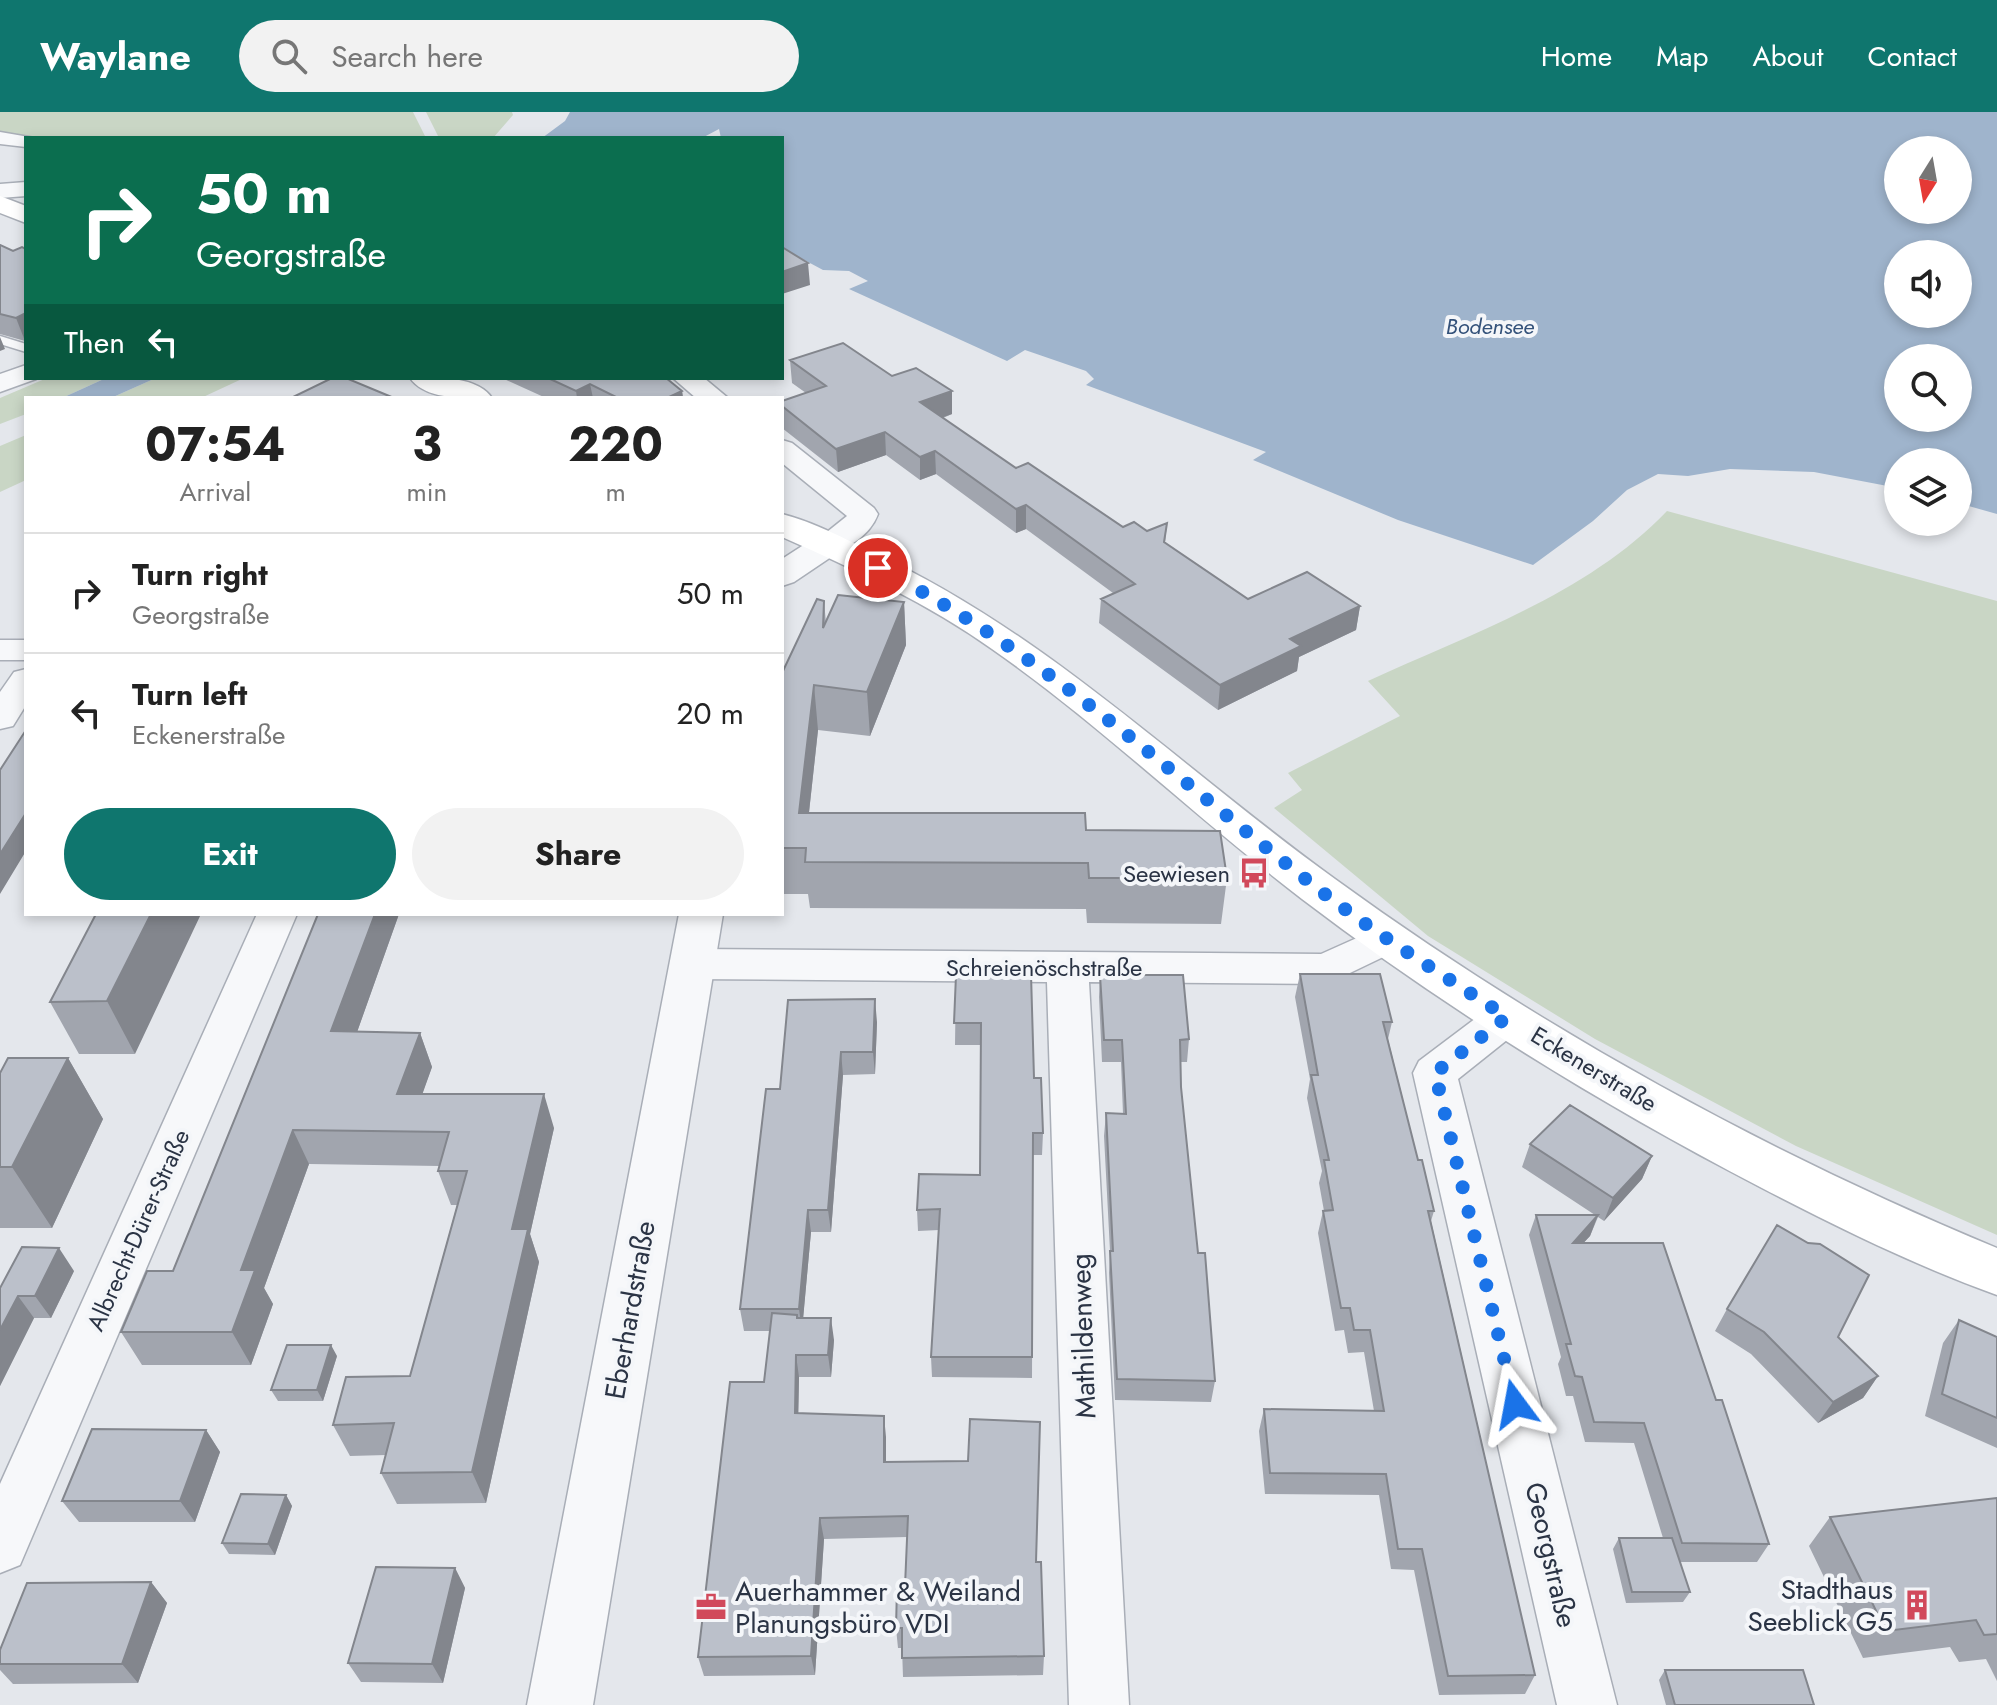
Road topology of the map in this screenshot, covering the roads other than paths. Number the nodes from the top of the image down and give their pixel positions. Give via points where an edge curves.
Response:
1 (0, 138) edge
2 (24, 141) edge
3 (24, 189) edge
4 (0, 191) edge
5 (0, 204) edge
6 (24, 216) edge
7 (24, 217) edge
8 (0, 218) edge
9 (0, 340) edge
10 (24, 347) edge
11 (24, 374) edge
12 (430, 380) edge
13 (690, 380) edge
14 (0, 384) edge
15 (472, 396) edge
16 (711, 396) edge
17 (784, 451) edge
18 (784, 525) edge
19 (828, 544) junction
20 (784, 574) edge
21 (0, 650) edge
22 (24, 650) edge
23 (24, 682) edge
24 (0, 718) edge
25 (276, 916) edge
26 (701, 916) edge
27 (1388, 938) junction
28 (692, 964) junction
29 (1067, 967) junction
30 (1507, 1017) junction
31 (1997, 1272) edge
32 (0, 1546) edge
33 (560, 1705) edge
34 (1099, 1705) edge
35 (1587, 1705) edge

1 - 2 street
3 - 4 street
5 - 6 main road
7 - 8 street
9 - 10 lane
11 - 14 street
12 - 15 main road
13 - 16 street
17 - 19 street via 863,514 859,524
18 - 19 main road, Eckenerstraße
19 - 20 street
19 - 27 main road, Eckenerstraße via 923,590 1004,641
21 - 22 street
23 - 24 street
25 - 32 street, Albrecht-Dürer-Straße
26 - 28 street, Eberhardstraße
27 - 29 street, Schreienöschstraße via 1327,969
27 - 30 main road, Eckenerstraße
28 - 29 street, Schreienöschstraße
28 - 33 street, Eberhardstraße
29 - 34 street, Mathildenweg
30 - 31 main road, Eckenerstraße via 1681,1121 1834,1203
30 - 35 street, Georgstraße via 1435,1073

